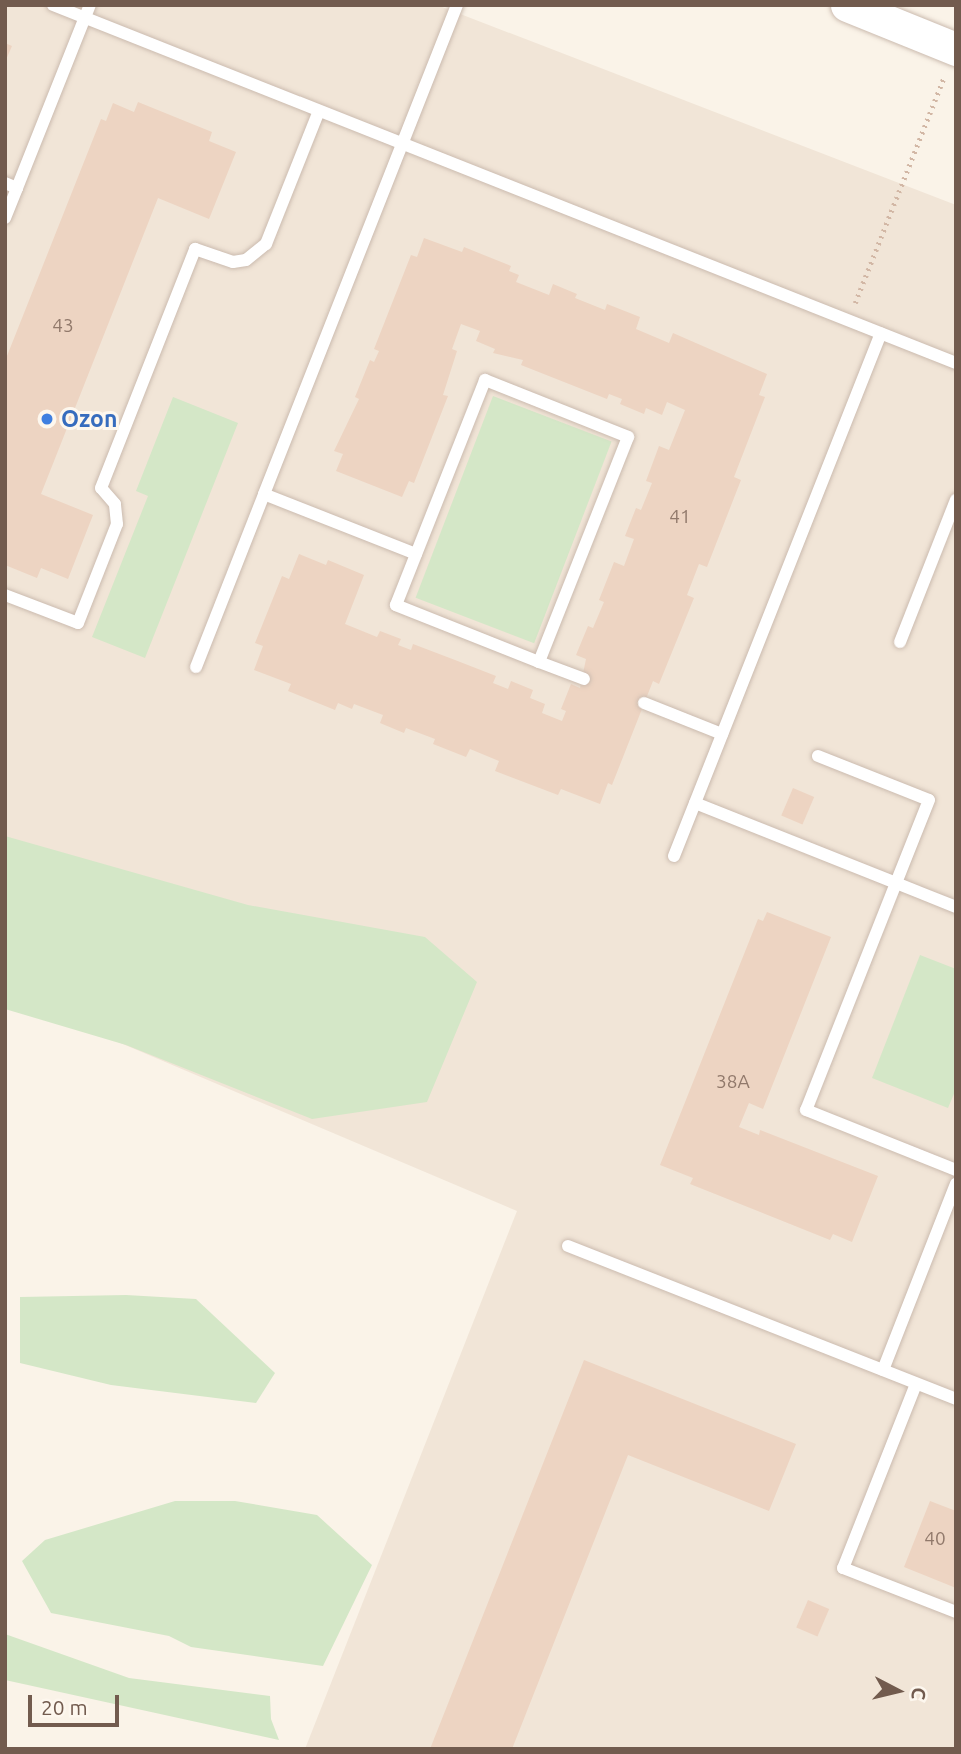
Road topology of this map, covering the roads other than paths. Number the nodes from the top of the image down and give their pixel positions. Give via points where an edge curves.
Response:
1 (53, 5) edge
2 (457, 5) edge
3 (847, 5) edge
4 (87, 12) edge
5 (955, 49) edge
6 (319, 111) junction
7 (402, 144) junction
8 (11, 185) edge
9 (5, 218) edge
10 (881, 333) junction
11 (956, 363) edge
12 (264, 494) junction
13 (956, 500) edge
14 (416, 554) junction
15 (5, 595) edge
16 (900, 642) dead end
17 (539, 662) junction
18 (195, 667) dead end
19 (583, 679) dead end
20 (644, 703) dead end
21 (722, 734) junction
22 (818, 756) dead end
23 (695, 803) junction
24 (674, 856) dead end
25 (896, 883) junction
26 (956, 907) edge
27 (956, 1170) edge
28 (956, 1184) edge
29 (568, 1246) dead end
30 (883, 1370) junction
31 (916, 1384) junction
32 (956, 1399) edge
33 (956, 1612) edge

1 - 4 lane
2 - 7 lane
3 - 5 main road via 897,20
4 - 6 lane
4 - 8 lane
6 - 7 lane
6 - 15 lane via 266,244 247,260 233,262 195,250 101,488 115,504 117,524 78,623
7 - 10 lane
7 - 12 lane
8 - 9 lane
10 - 11 lane
10 - 21 lane
12 - 14 lane
12 - 18 lane
13 - 16 lane
14 - 17 lane via 396,605
14 - 17 lane via 485,380 628,437
17 - 19 lane
20 - 21 lane
21 - 23 lane
22 - 25 lane via 929,800
23 - 24 lane
23 - 25 lane
25 - 26 lane
25 - 27 lane via 806,1110
28 - 30 lane
29 - 30 lane
30 - 31 lane
31 - 32 lane
31 - 33 lane via 844,1568

